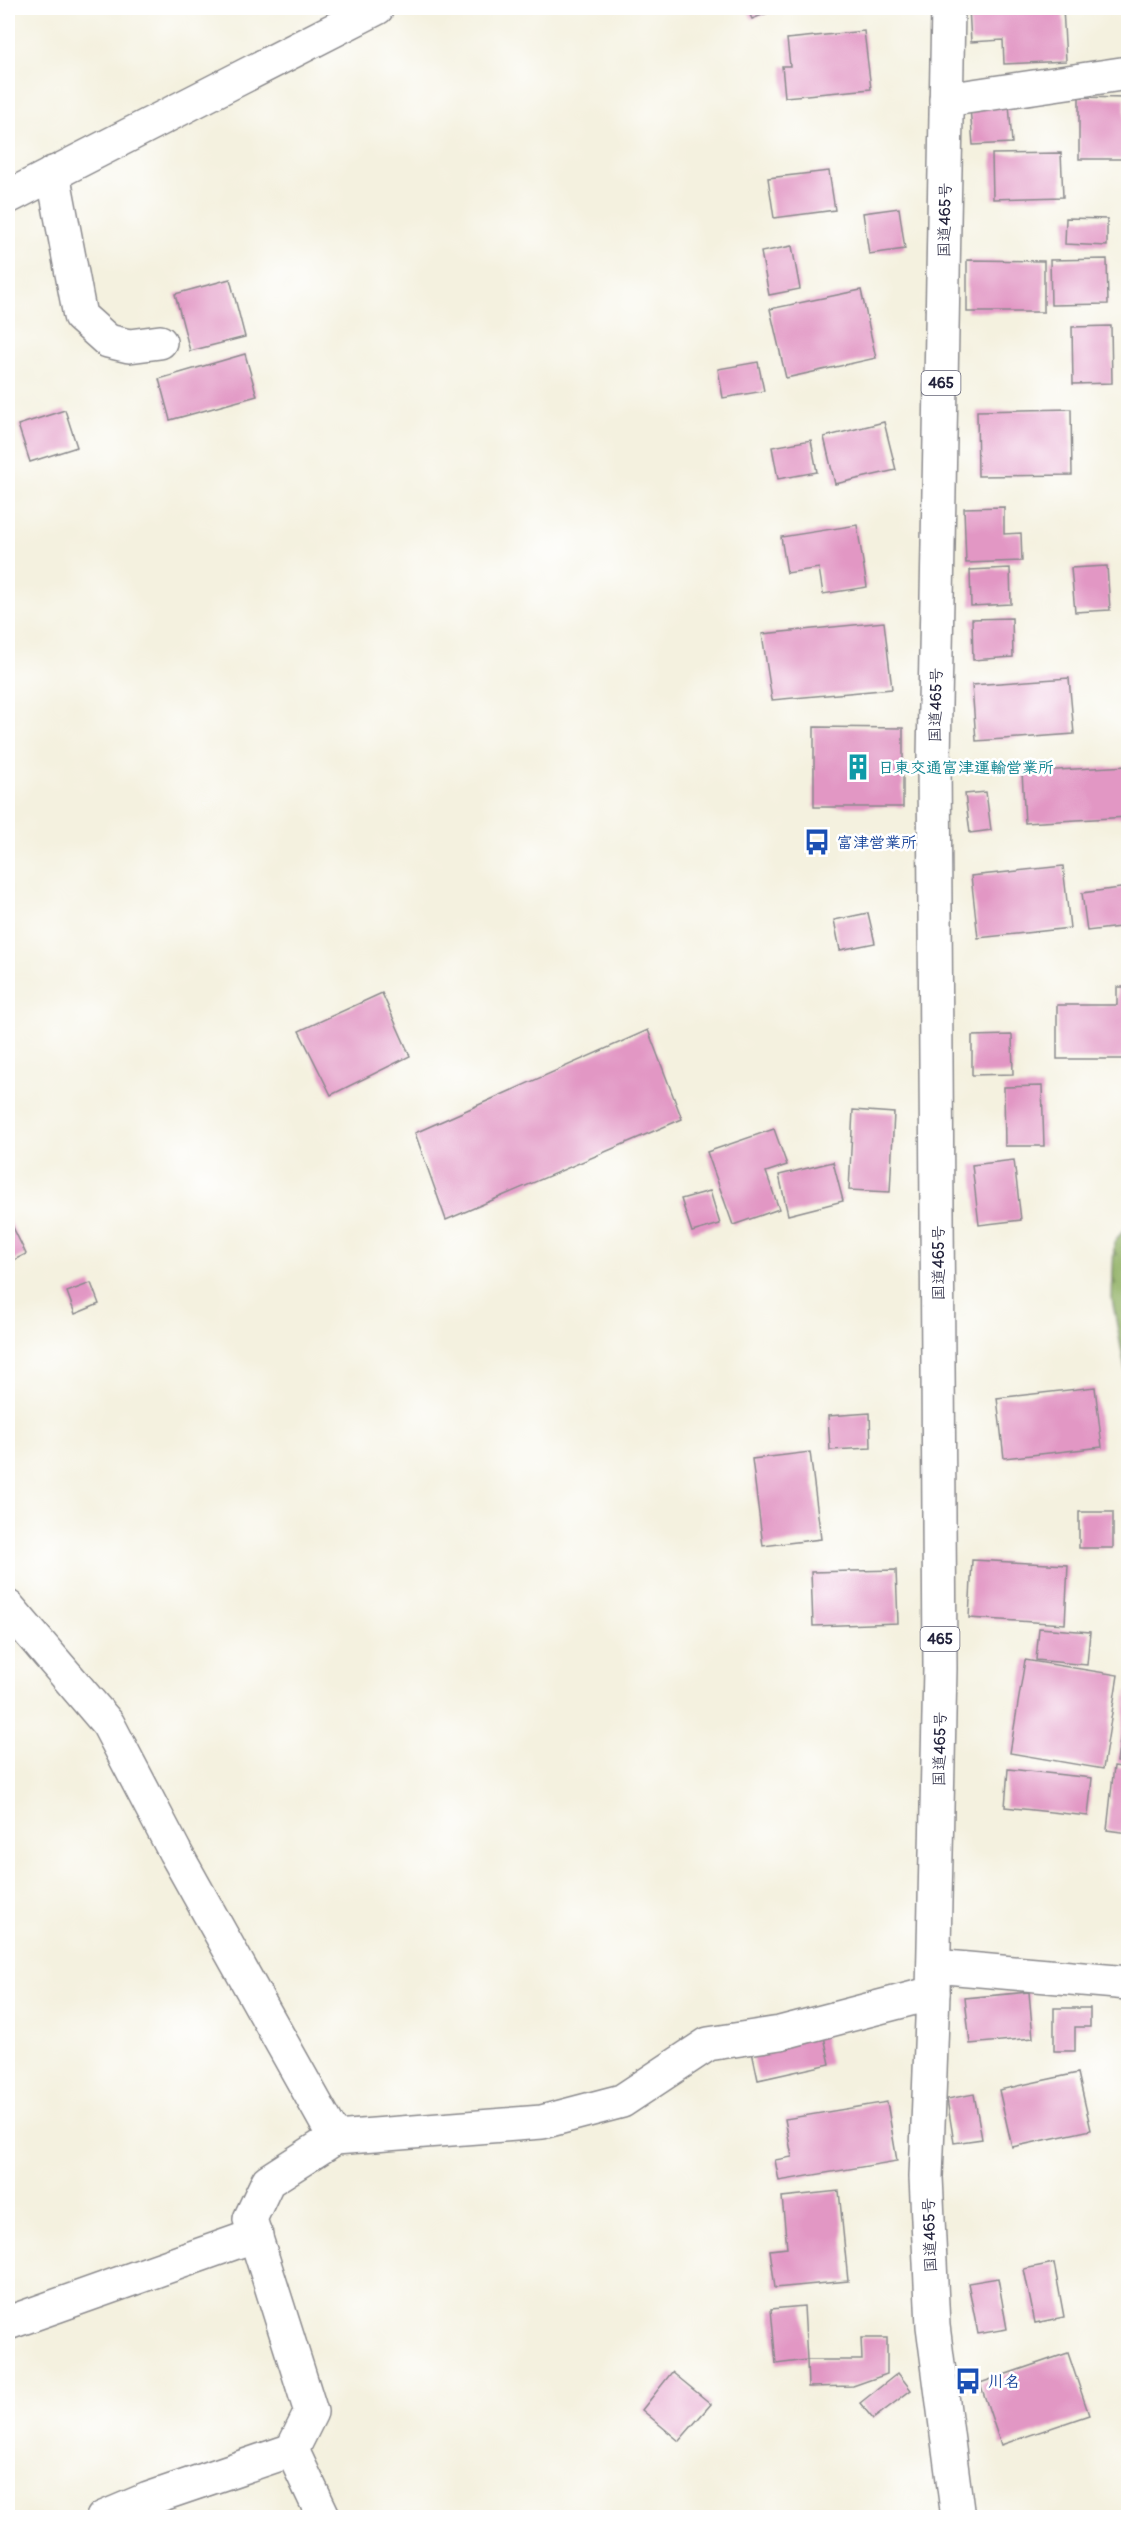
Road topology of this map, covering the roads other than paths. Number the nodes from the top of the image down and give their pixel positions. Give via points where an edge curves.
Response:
1 (377, 8) edge
2 (948, 8) edge
3 (1128, 73) edge
4 (946, 100) junction
5 (53, 173) junction
6 (8, 197) edge
7 (160, 342) dead end
8 (8, 1607) edge
9 (934, 1979) junction
10 (1128, 1983) edge
11 (335, 2138) junction
12 (256, 2235) junction
13 (8, 2323) edge
14 (292, 2450) junction
15 (103, 2517) edge
16 (324, 2517) edge
17 (958, 2517) edge

1 - 5 main road
2 - 4 main road, 国道465号 / 465
3 - 4 main road
4 - 9 main road, 国道465号 / 465 via 934,759 940,1668
5 - 6 main road
5 - 7 main road via 80,316 108,341 129,346
8 - 11 main road via 108,1724
9 - 10 main road
9 - 11 main road via 780,2033 708,2044 622,2101 542,2122
9 - 17 main road, 国道465号 / 465 via 926,2177 933,2326
11 - 12 main road via 268,2181 250,2219
12 - 13 main road
12 - 14 main road via 311,2412
14 - 15 main road
14 - 16 main road

